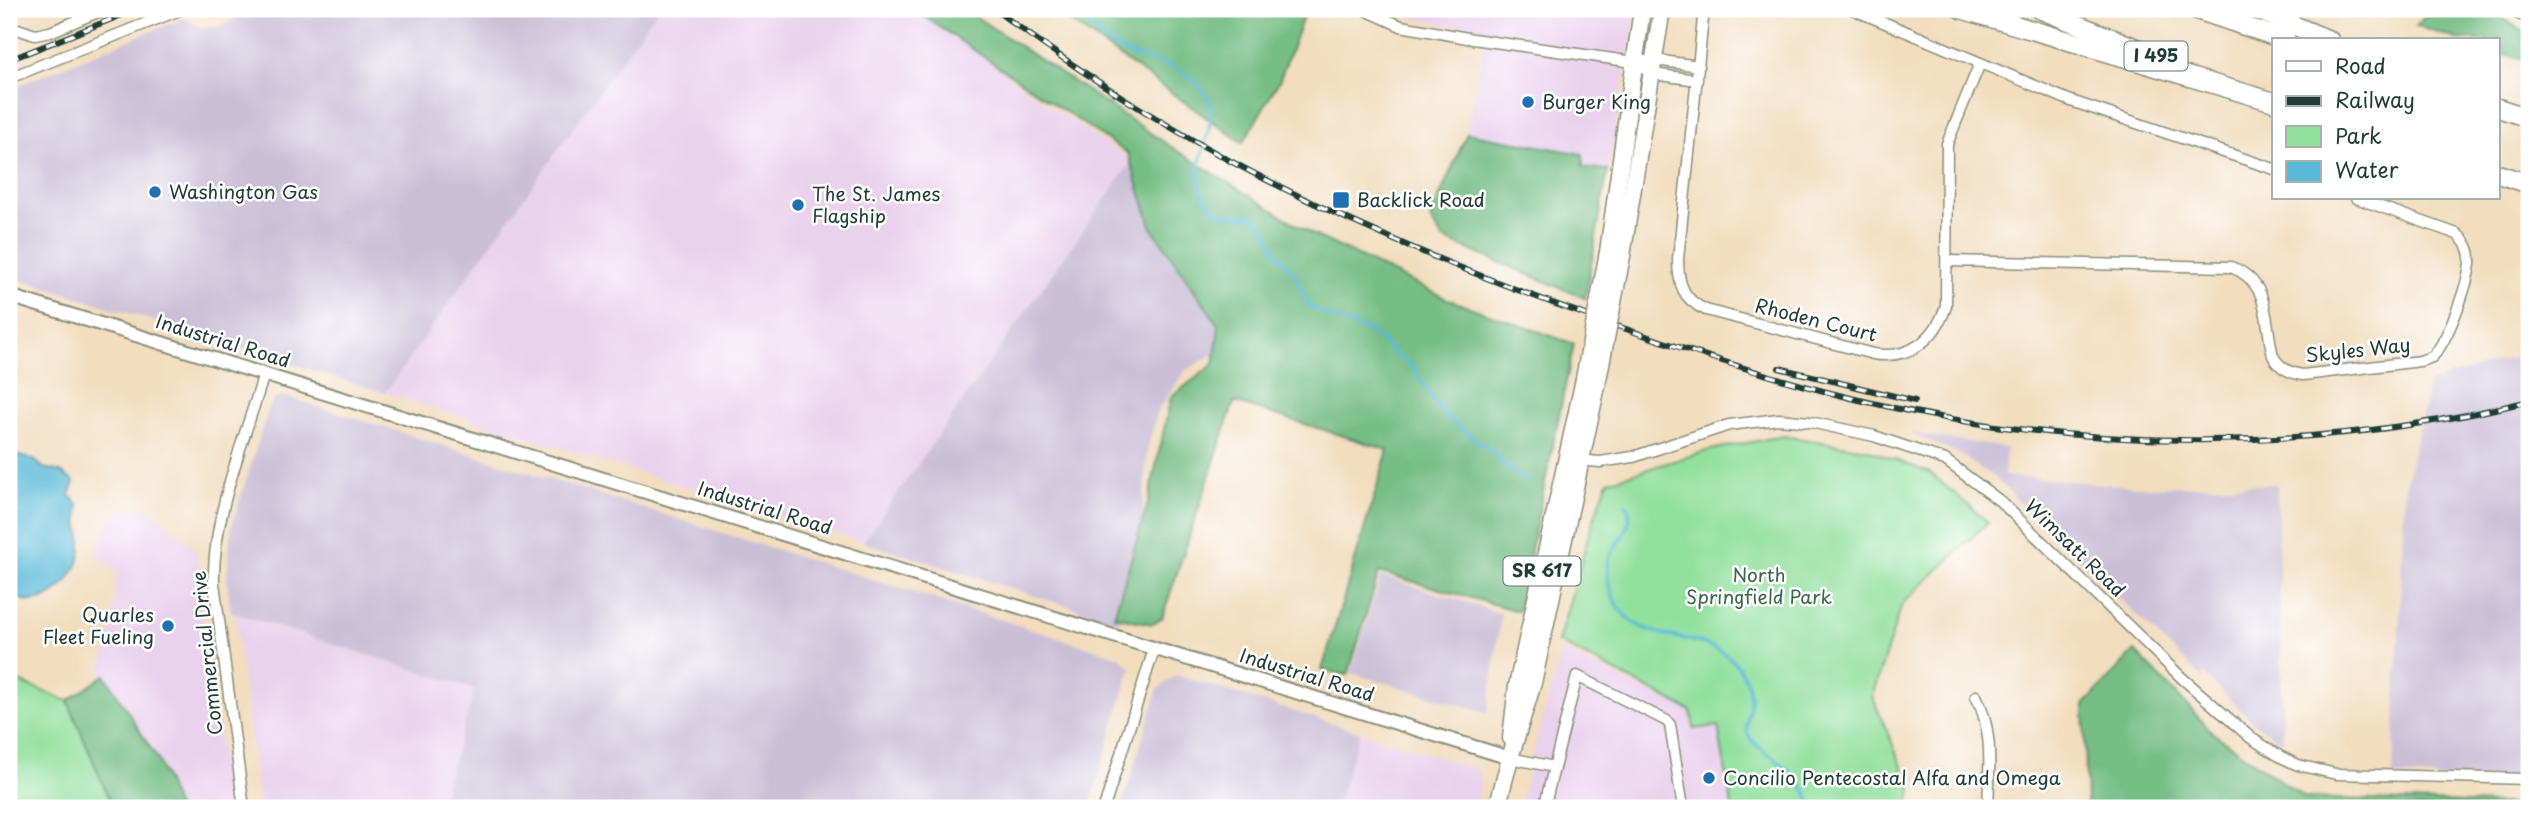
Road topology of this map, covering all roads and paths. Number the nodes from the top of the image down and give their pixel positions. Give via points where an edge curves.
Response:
1 (105, 9) edge
2 (182, 9) edge
3 (1363, 9) edge
4 (1642, 9) edge
5 (1662, 9) edge
6 (1704, 9) edge
7 (1852, 9) edge
8 (1961, 9) edge
9 (2039, 9) edge
10 (2194, 9) edge
11 (2255, 9) edge
12 (2506, 9) edge
13 (2529, 18) edge
14 (9, 26) edge
15 (2280, 38) edge
16 (2324, 38) edge
17 (1634, 62) junction
18 (1980, 63) junction
19 (1699, 65) junction
20 (1654, 67) junction
21 (9, 78) edge
22 (1697, 80) junction
23 (2272, 101) edge
24 (2272, 101) edge
25 (2500, 109) edge
26 (2529, 118) edge
27 (2272, 168) edge
28 (2500, 175) edge
29 (2529, 184) edge
30 (2362, 200) edge
31 (1615, 254) junction
32 (1947, 261) junction
33 (9, 296) edge
34 (264, 374) junction
35 (1575, 460) junction
36 (1154, 649) junction
37 (1976, 696) dead end
38 (1510, 758) junction
39 (1554, 767) junction
40 (2529, 779) edge
41 (244, 808) edge
42 (1104, 808) edge
43 (1497, 808) edge
44 (1544, 808) edge
45 (1683, 808) edge
46 (1988, 808) edge

1 - 14 street via 50,32 35,34
2 - 21 street
3 - 17 street via 1401,26
4 - 17 main road, SR 617
5 - 20 main road, SR 617
6 - 19 street
7 - 18 street
8 - 23 highway
9 - 24 highway, I 495
10 - 15 highway
11 - 16 highway
12 - 13 street
17 - 20 street
17 - 31 main road, SR 617
18 - 27 street via 2071,101
18 - 32 street, Rhoden Court via 1947,144
19 - 20 street
19 - 22 street, Rhoden Court
20 - 22 street
20 - 31 main road, SR 617
22 - 32 street, Rhoden Court via 1678,260 1681,289 1692,302 1706,310 1894,356 1920,345 1942,317
25 - 26 highway
28 - 29 highway
30 - 32 street, Skyles Way via 2457,234 2468,247 2470,264 2463,288 2447,335 2432,357 2293,374 2273,356 2258,286 2231,267
31 - 35 main road, SR 617, bridge
33 - 34 street, Industrial Road
34 - 36 street, Industrial Road
34 - 41 street, Commercial Drive via 220,520 213,564
35 - 38 main road, SR 617 via 1517,686
35 - 40 street, Wimsatt Road via 1633,457 1729,425 1779,419 1904,444 1945,460 2000,501 2182,678 2251,738 2281,757 2345,775
36 - 38 street, Industrial Road
36 - 42 street
37 - 46 street via 1989,736
38 - 39 street
38 - 43 main road, SR 617
39 - 44 street
39 - 45 street via 1577,676 1667,721

